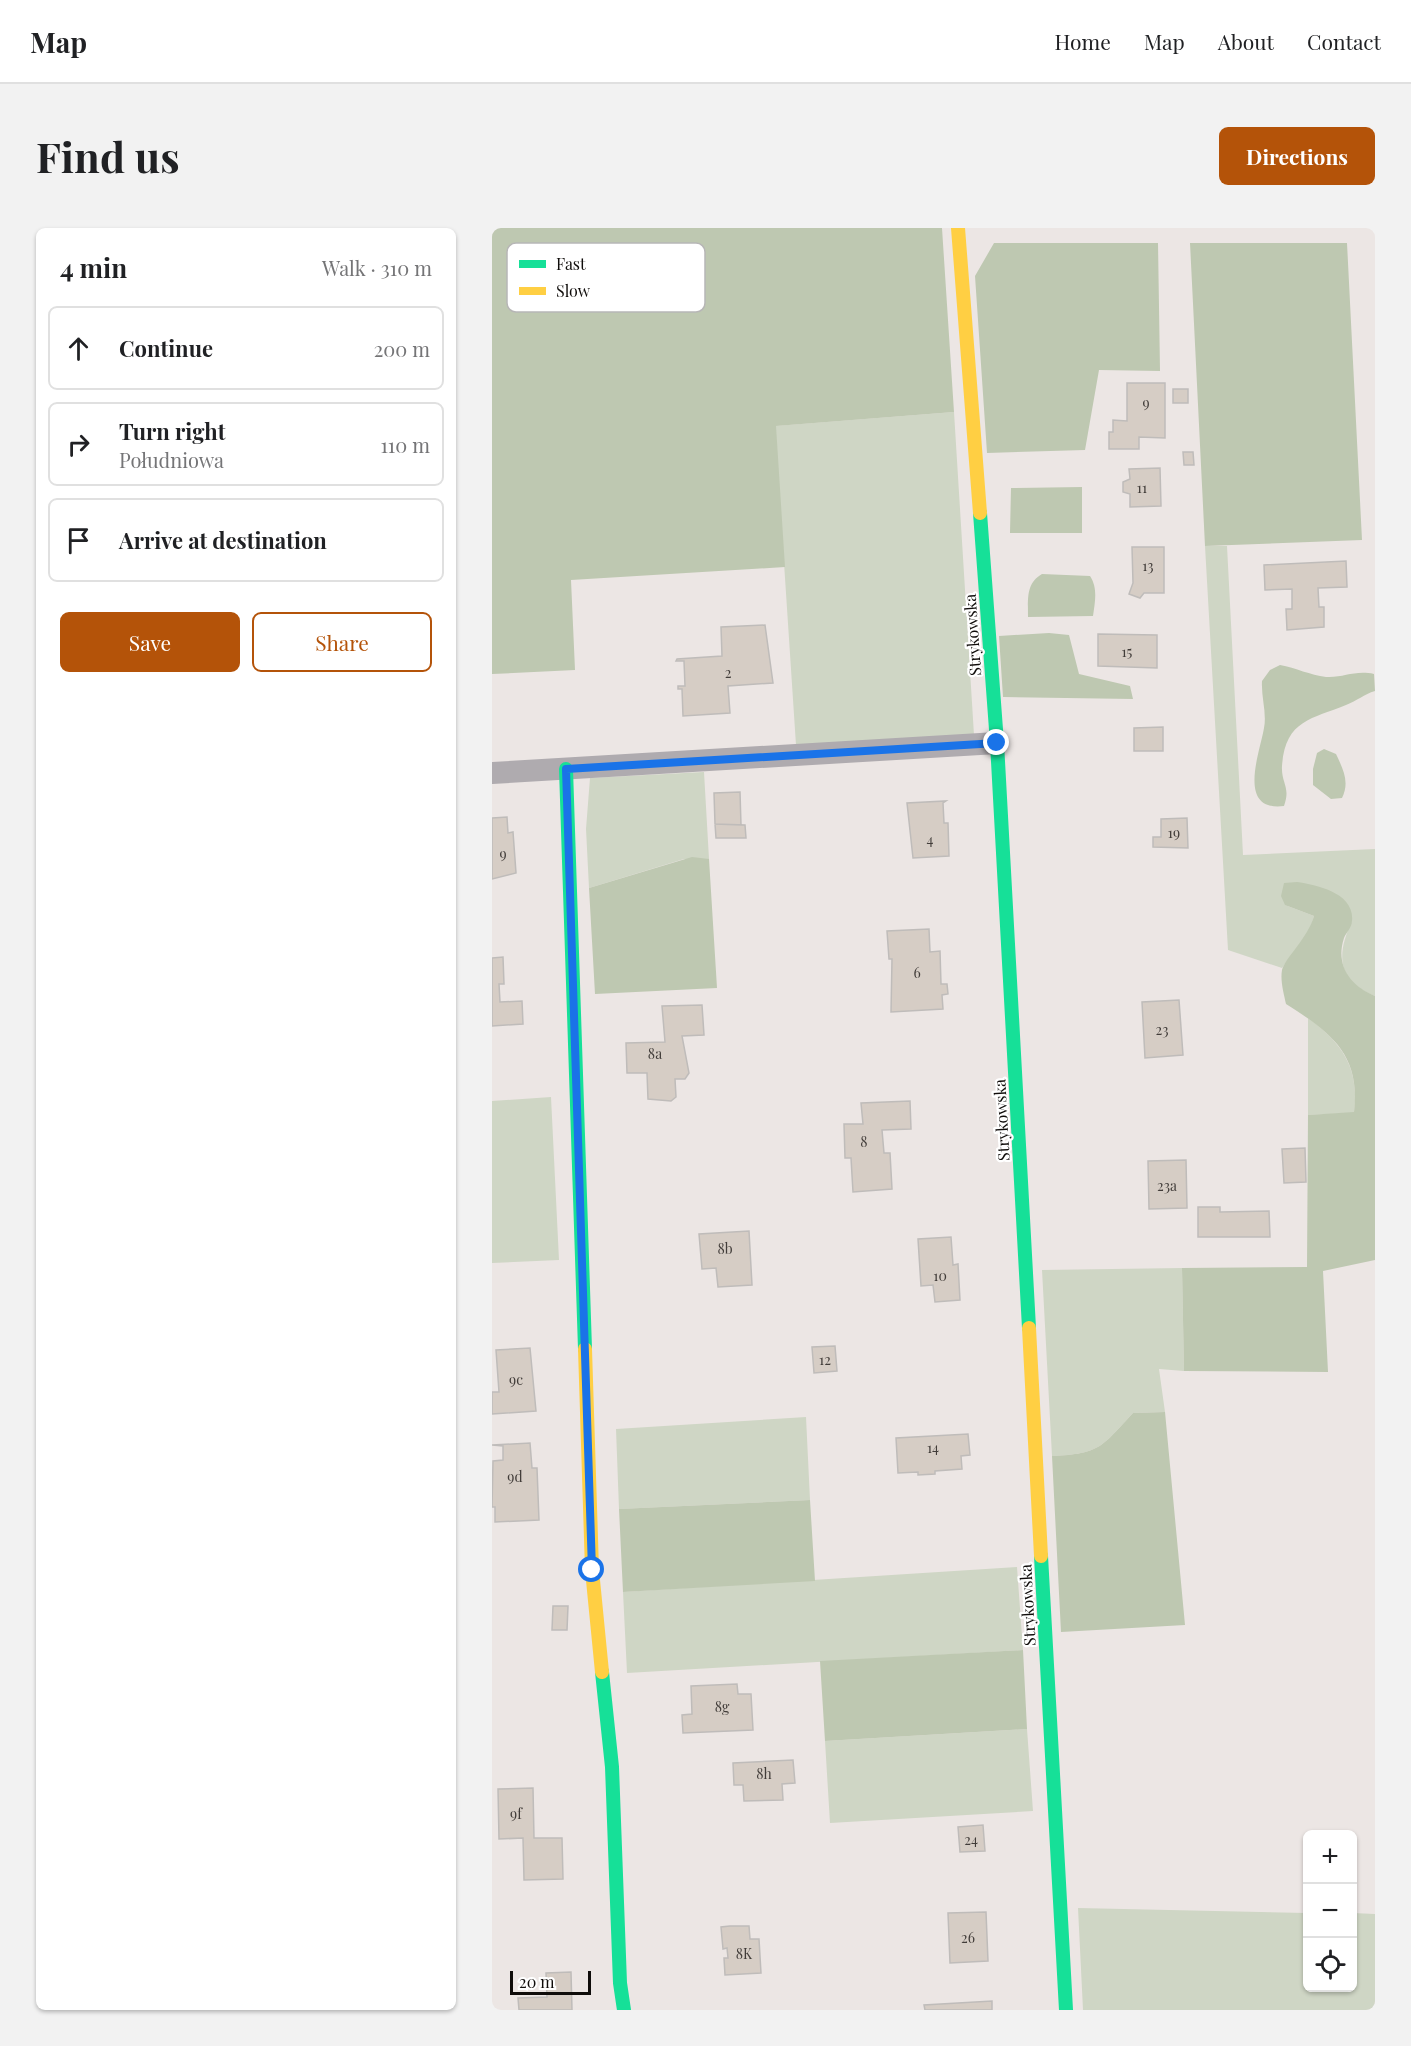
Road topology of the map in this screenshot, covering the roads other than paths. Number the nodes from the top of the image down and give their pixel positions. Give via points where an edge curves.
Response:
1 (958, 228) edge
2 (997, 743) junction
3 (566, 769) junction
4 (492, 773) edge
5 (624, 2010) edge
6 (1066, 2010) edge

1 - 2 street, Strykowska
2 - 3 street
2 - 6 street, Strykowska
3 - 4 street
3 - 5 street via 592,1570 612,1767

